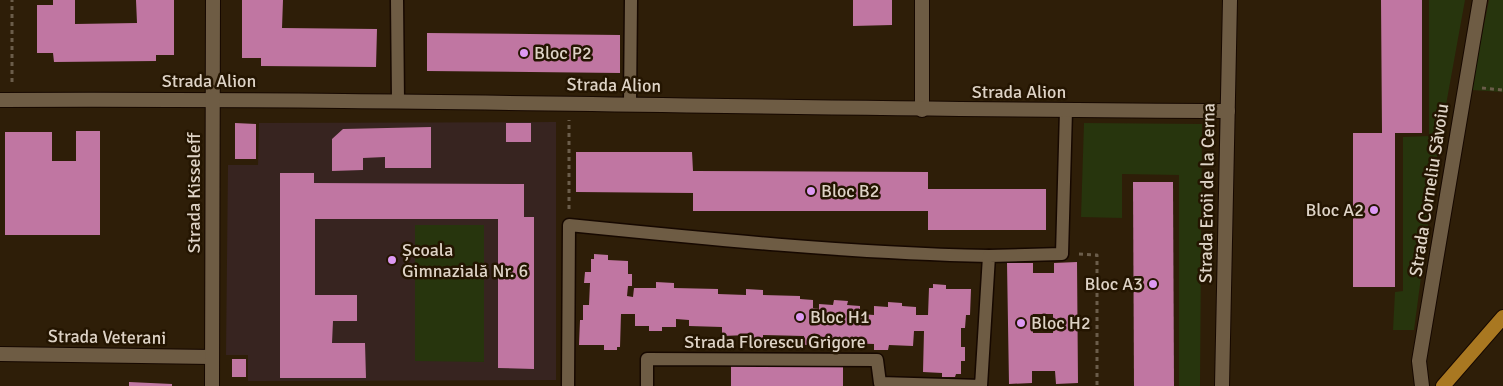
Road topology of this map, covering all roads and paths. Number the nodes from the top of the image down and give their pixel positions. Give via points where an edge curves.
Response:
1 (12, 0) edge
2 (213, 0) edge
3 (397, 0) edge
4 (631, 0) edge
5 (922, 0) edge
6 (1230, 0) edge
7 (1480, 0) edge
8 (6, 100) edge
9 (212, 100) junction
10 (398, 101) junction
11 (569, 102) junction
12 (630, 104) junction
13 (922, 110) junction
14 (1066, 110) junction
15 (1228, 110) junction
16 (568, 224) junction
17 (1062, 254) junction
18 (989, 256) junction
19 (1503, 317) edge
20 (0, 354) edge
21 (212, 358) junction
22 (212, 386) edge
23 (568, 386) edge
24 (647, 386) edge
25 (981, 386) edge
26 (1097, 386) edge
27 (1222, 386) edge
28 (1422, 386) edge
29 (1443, 386) edge

1 - 8 path
2 - 9 street, Strada Kisseleff
3 - 10 lane
4 - 12 lane
5 - 13 street
6 - 15 street, Strada Eroii de la Cerna
7 - 28 street, Strada Corneliu Săvoiu via 1437,288 1419,362
8 - 9 street, Strada Alion
9 - 10 street, Strada Alion
9 - 21 street, Strada Kisseleff
10 - 11 street, Strada Alion
11 - 12 street, Strada Alion
11 - 16 path
12 - 13 street, Strada Alion
13 - 14 street, Strada Alion
14 - 15 street, Strada Alion
14 - 17 lane
15 - 27 street, Strada Eroii de la Cerna
16 - 18 lane via 690,237 917,254
16 - 23 lane
17 - 18 lane
17 - 26 path via 1097,255
18 - 25 lane, Strada Florescu Grigore
19 - 29 main road
20 - 21 street, Strada Veterani
21 - 22 street, Strada Kisseleff
24 - 25 lane, Strada Florescu Grigore via 647,359 877,360 880,383

